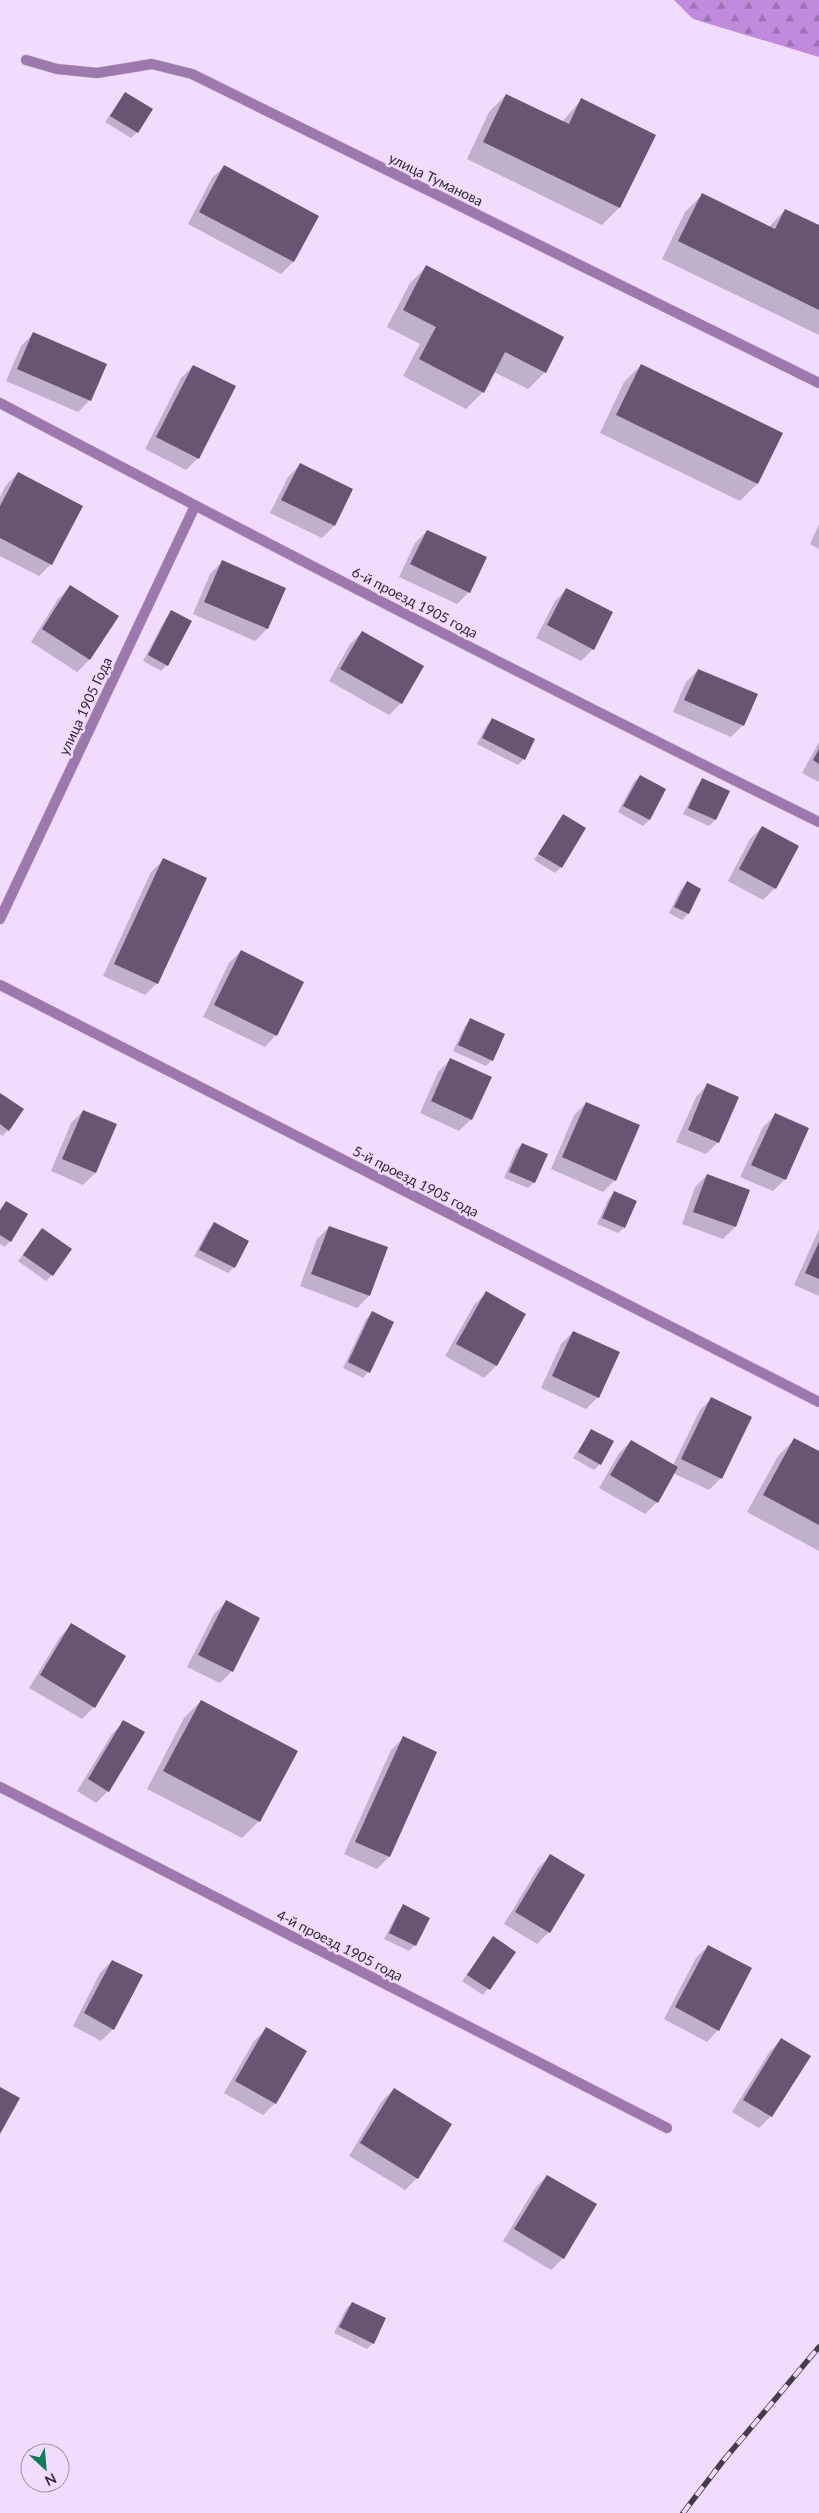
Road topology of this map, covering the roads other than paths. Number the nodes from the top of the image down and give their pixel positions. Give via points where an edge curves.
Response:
1 (26, 60) dead end
2 (819, 383) edge
3 (0, 403) edge
4 (195, 506) junction
5 (819, 822) edge
6 (0, 919) edge
7 (0, 985) edge
8 (819, 1402) edge
9 (0, 1787) edge
10 (668, 2128) dead end

1 - 2 street, улица Туманова via 98,73 152,64 192,74
3 - 4 street, 6-й проезд 1905 года
4 - 5 street, 6-й проезд 1905 года
4 - 6 street, улица 1905 Года
7 - 8 street, 5-й проезд 1905 года
9 - 10 street, 4-й проезд 1905 года

